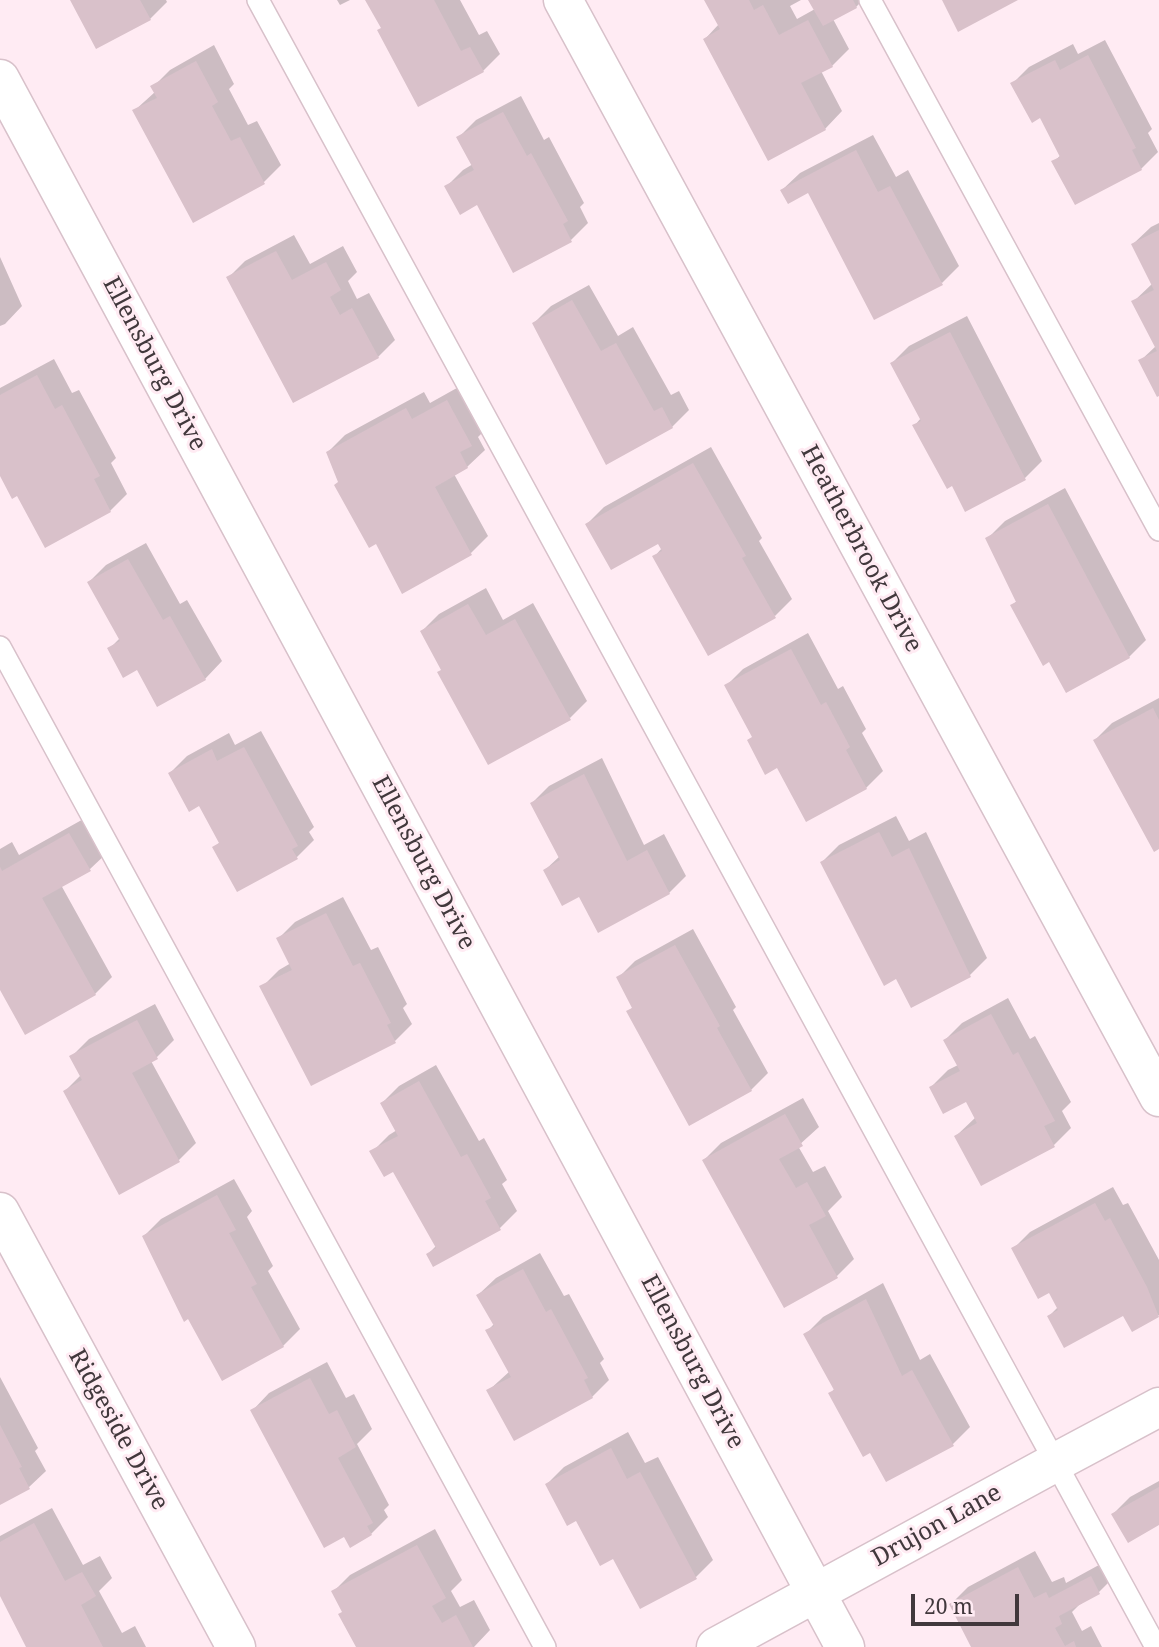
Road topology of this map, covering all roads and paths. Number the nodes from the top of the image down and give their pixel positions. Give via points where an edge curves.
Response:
1 (258, 0) edge
2 (563, 0) edge
3 (870, 0) edge
4 (0, 79) edge
5 (1159, 530) edge
6 (0, 647) edge
7 (1159, 1097) edge
8 (0, 1212) edge
9 (1159, 1407) edge
10 (1055, 1462) junction
11 (816, 1592) junction
12 (236, 1647) edge
13 (545, 1647) edge
14 (716, 1647) edge
15 (845, 1647) edge
16 (1156, 1647) edge

1 - 10 lane
2 - 7 street, Heatherbrook Drive
3 - 5 lane
4 - 11 street, Ellensburg Drive
6 - 13 lane
8 - 12 street, Ridgeside Drive
9 - 10 street, Drujon Lane
10 - 11 street, Drujon Lane
10 - 16 lane
11 - 14 street, Drujon Lane
11 - 15 street, Ellensburg Drive

